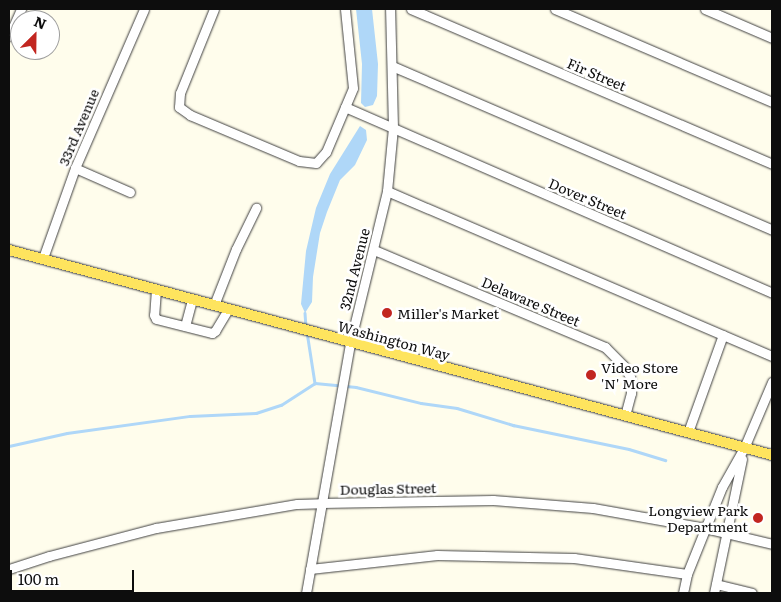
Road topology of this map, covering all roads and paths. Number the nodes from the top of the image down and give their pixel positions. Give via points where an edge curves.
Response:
1 (21, 9) edge
2 (144, 9) edge
3 (214, 9) edge
4 (345, 9) edge
5 (390, 9) edge
6 (411, 9) edge
7 (555, 9) edge
8 (704, 9) edge
9 (9, 36) edge
10 (772, 38) edge
11 (392, 66) junction
12 (772, 102) edge
13 (345, 107) junction
14 (393, 128) junction
15 (772, 164) edge
16 (75, 168) junction
17 (386, 191) junction
18 (130, 192) dead end
19 (256, 208) dead end
20 (772, 230) edge
21 (9, 250) edge
22 (374, 250) junction
23 (44, 258) junction
24 (156, 289) junction
25 (772, 293) edge
26 (192, 299) junction
27 (214, 305) junction
28 (228, 309) junction
29 (185, 326) junction
30 (723, 335) junction
31 (350, 343) junction
32 (772, 356) edge
33 (772, 382) edge
34 (625, 415) junction
35 (688, 432) junction
36 (744, 448) junction
37 (772, 455) edge
38 (321, 503) junction
39 (705, 528) junction
40 (726, 533) junction
41 (772, 544) edge
42 (9, 569) edge
43 (310, 569) junction
44 (687, 574) junction
45 (715, 589) edge
46 (306, 593) edge
47 (683, 593) edge
48 (752, 593) edge

1 - 9 street
2 - 16 street, 33rd Avenue
3 - 13 street via 180,93 180,107 190,115 299,161 316,163 326,152
4 - 13 street via 353,88
5 - 11 street, 32nd Avenue
6 - 15 street, Fir Street
7 - 12 street
8 - 10 street
11 - 14 street, 32nd Avenue
11 - 20 street
13 - 14 street, Dover Street
14 - 17 street, 32nd Avenue
14 - 25 street, Dover Street
16 - 18 street
16 - 23 street, 33rd Avenue
17 - 22 street, 32nd Avenue
17 - 30 street
19 - 27 street
21 - 23 main road, Washington Way
22 - 31 street, 32nd Avenue
22 - 34 street, Delaware Street via 605,347 630,377 631,393
23 - 24 main road, Washington Way
24 - 26 main road, Washington Way
24 - 29 street via 156,319
26 - 27 main road, Washington Way
26 - 29 street
27 - 28 main road, Washington Way
28 - 29 street via 212,333
28 - 31 main road, Washington Way
30 - 32 street
30 - 35 street
31 - 34 main road, Washington Way
31 - 38 street, 32nd Avenue
33 - 36 street
34 - 35 main road, Washington Way
35 - 36 main road, Washington Way
36 - 37 main road, Washington Way
36 - 39 street via 722,487
36 - 40 street
38 - 39 street, Douglas Street via 493,500 593,508
38 - 42 street, Douglas Street via 297,504 156,528
38 - 43 street, 32nd Avenue
39 - 40 street, Douglas Street
39 - 44 street
40 - 41 street, Douglas Street
40 - 45 street
43 - 44 street via 447,556 574,558
43 - 46 street, 32nd Avenue
44 - 47 street
45 - 48 street

